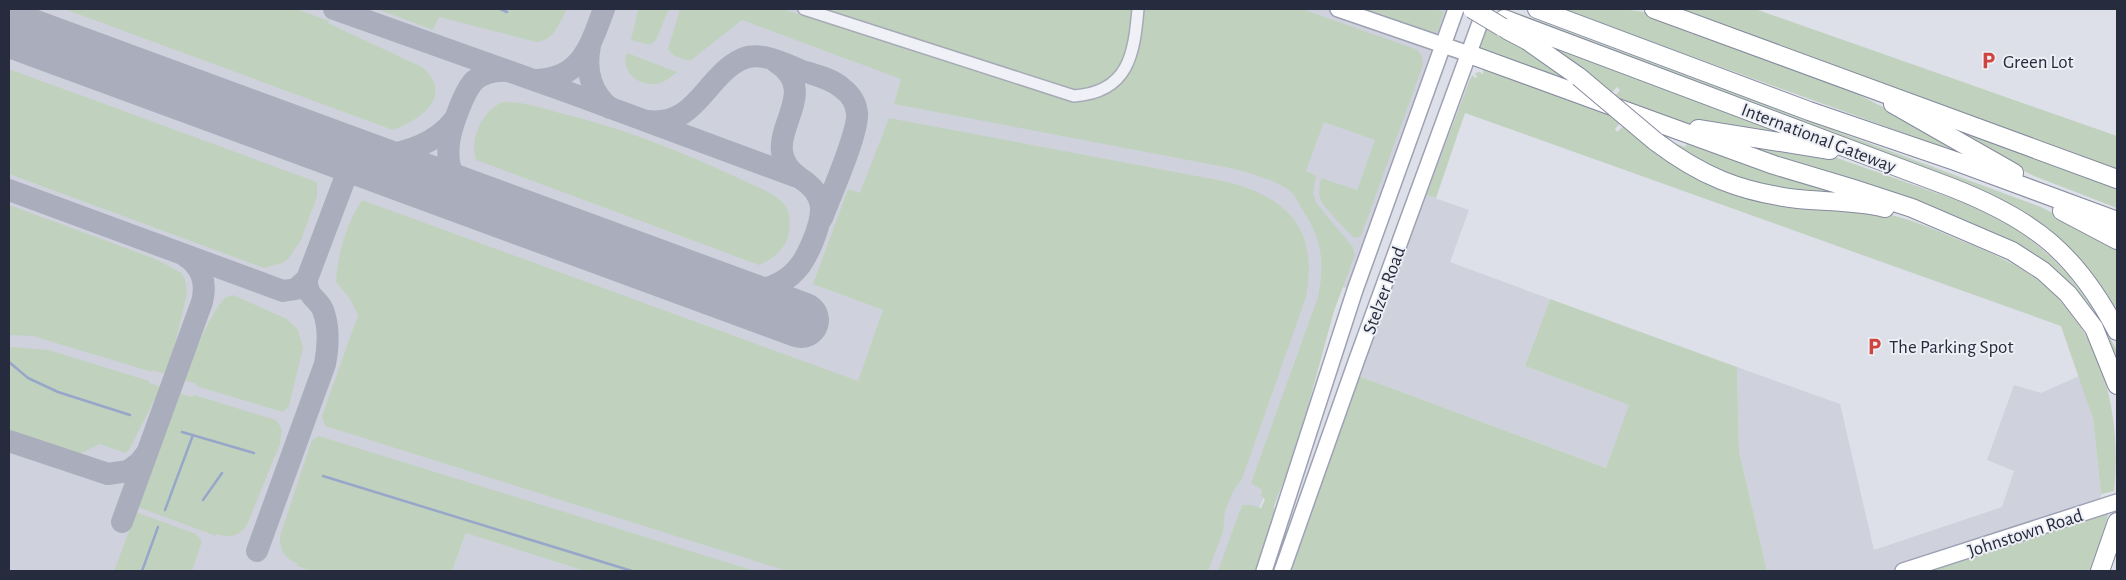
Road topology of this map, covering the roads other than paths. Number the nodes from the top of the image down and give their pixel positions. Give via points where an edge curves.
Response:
1 (804, 9) edge
2 (1138, 9) edge
3 (1338, 9) edge
4 (1456, 9) edge
5 (1473, 9) edge
6 (1485, 9) edge
7 (1536, 9) edge
8 (1654, 9) edge
9 (1503, 23) junction
10 (1444, 45) junction
11 (1469, 54) junction
12 (1841, 77) junction
13 (1655, 121) junction
14 (1864, 130) junction
15 (1884, 162) junction
16 (2117, 179) edge
17 (2117, 220) edge
18 (1950, 224) junction
19 (2117, 240) edge
20 (2117, 331) edge
21 (2117, 385) edge
22 (2117, 502) edge
23 (2117, 522) edge
24 (1264, 571) edge
25 (1282, 571) edge
26 (1903, 571) edge
27 (2100, 571) edge

1 - 2 street via 1074,96 1106,88 1122,73 1132,54
3 - 10 main road
4 - 10 main road, Stelzer Road
5 - 9 highway, bridge
6 - 11 main road, Stelzer Road
7 - 14 highway, International Gateway
8 - 12 highway
9 - 15 highway, International Gateway
9 - 18 highway, bridge via 1579,77 1684,163 1722,182 1797,199 1875,205
10 - 11 main road
10 - 24 main road, Stelzer Road via 1355,290
11 - 13 highway
11 - 25 main road, Stelzer Road
12 - 16 highway
12 - 17 highway via 2028,181
13 - 15 highway
13 - 18 highway via 1774,165 1912,208
14 - 17 highway, International Gateway
14 - 19 highway via 1954,169 2049,204
15 - 20 highway, International Gateway via 2000,207 2036,230 2066,256 2083,277
18 - 21 highway via 2012,251 2044,271 2068,294 2094,328
22 - 26 main road, Johnstown Road
23 - 27 highway

